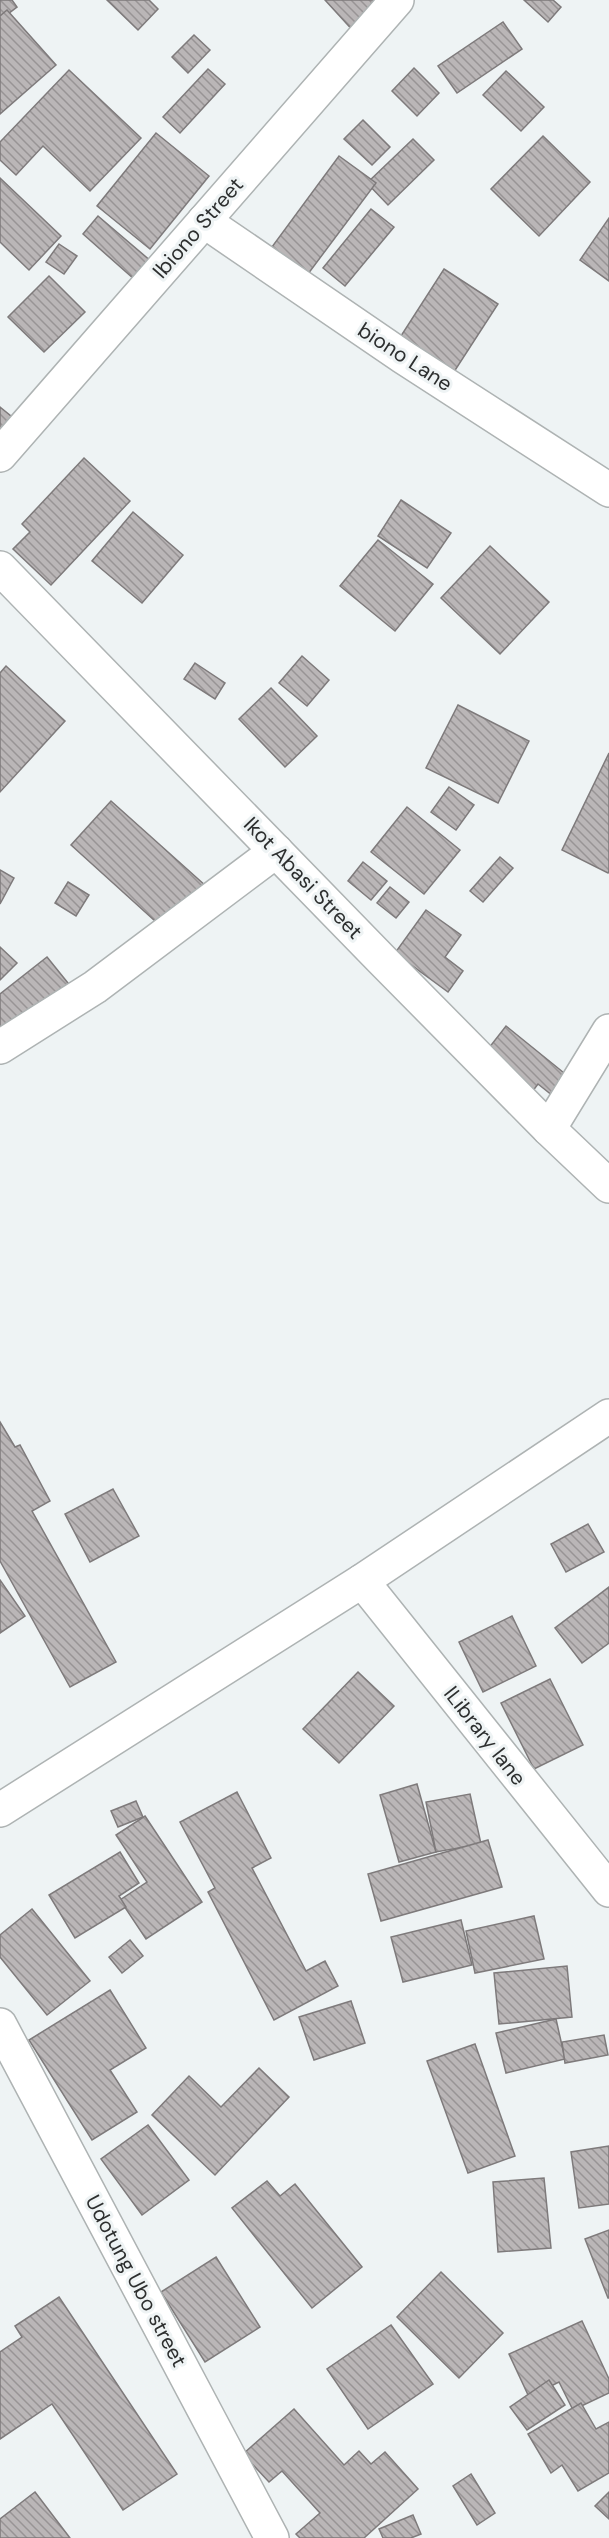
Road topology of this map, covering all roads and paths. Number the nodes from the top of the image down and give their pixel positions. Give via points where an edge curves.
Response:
1 (397, 0) edge
2 (204, 221) junction
3 (0, 456) edge
4 (609, 490) edge
5 (0, 568) edge
6 (276, 851) junction
7 (609, 1031) edge
8 (0, 1047) edge
9 (549, 1129) junction
10 (609, 1186) edge
11 (609, 1416) edge
12 (362, 1581) junction
13 (0, 1810) edge
14 (609, 1890) edge
15 (0, 2025) edge
16 (272, 2538) edge

1 - 2 street, Ibiono Street
2 - 3 street, Ibiono Street
2 - 4 street, biono Lane via 403,357
5 - 6 street, Ikot Abasi Street
6 - 8 street via 95,987
6 - 9 street, Ikot Abasi Street
7 - 9 street
9 - 10 street, Ikot Abasi Street
11 - 12 street
12 - 13 street
12 - 14 street, lLibrary lane
15 - 16 street, Udotung Ubo street

